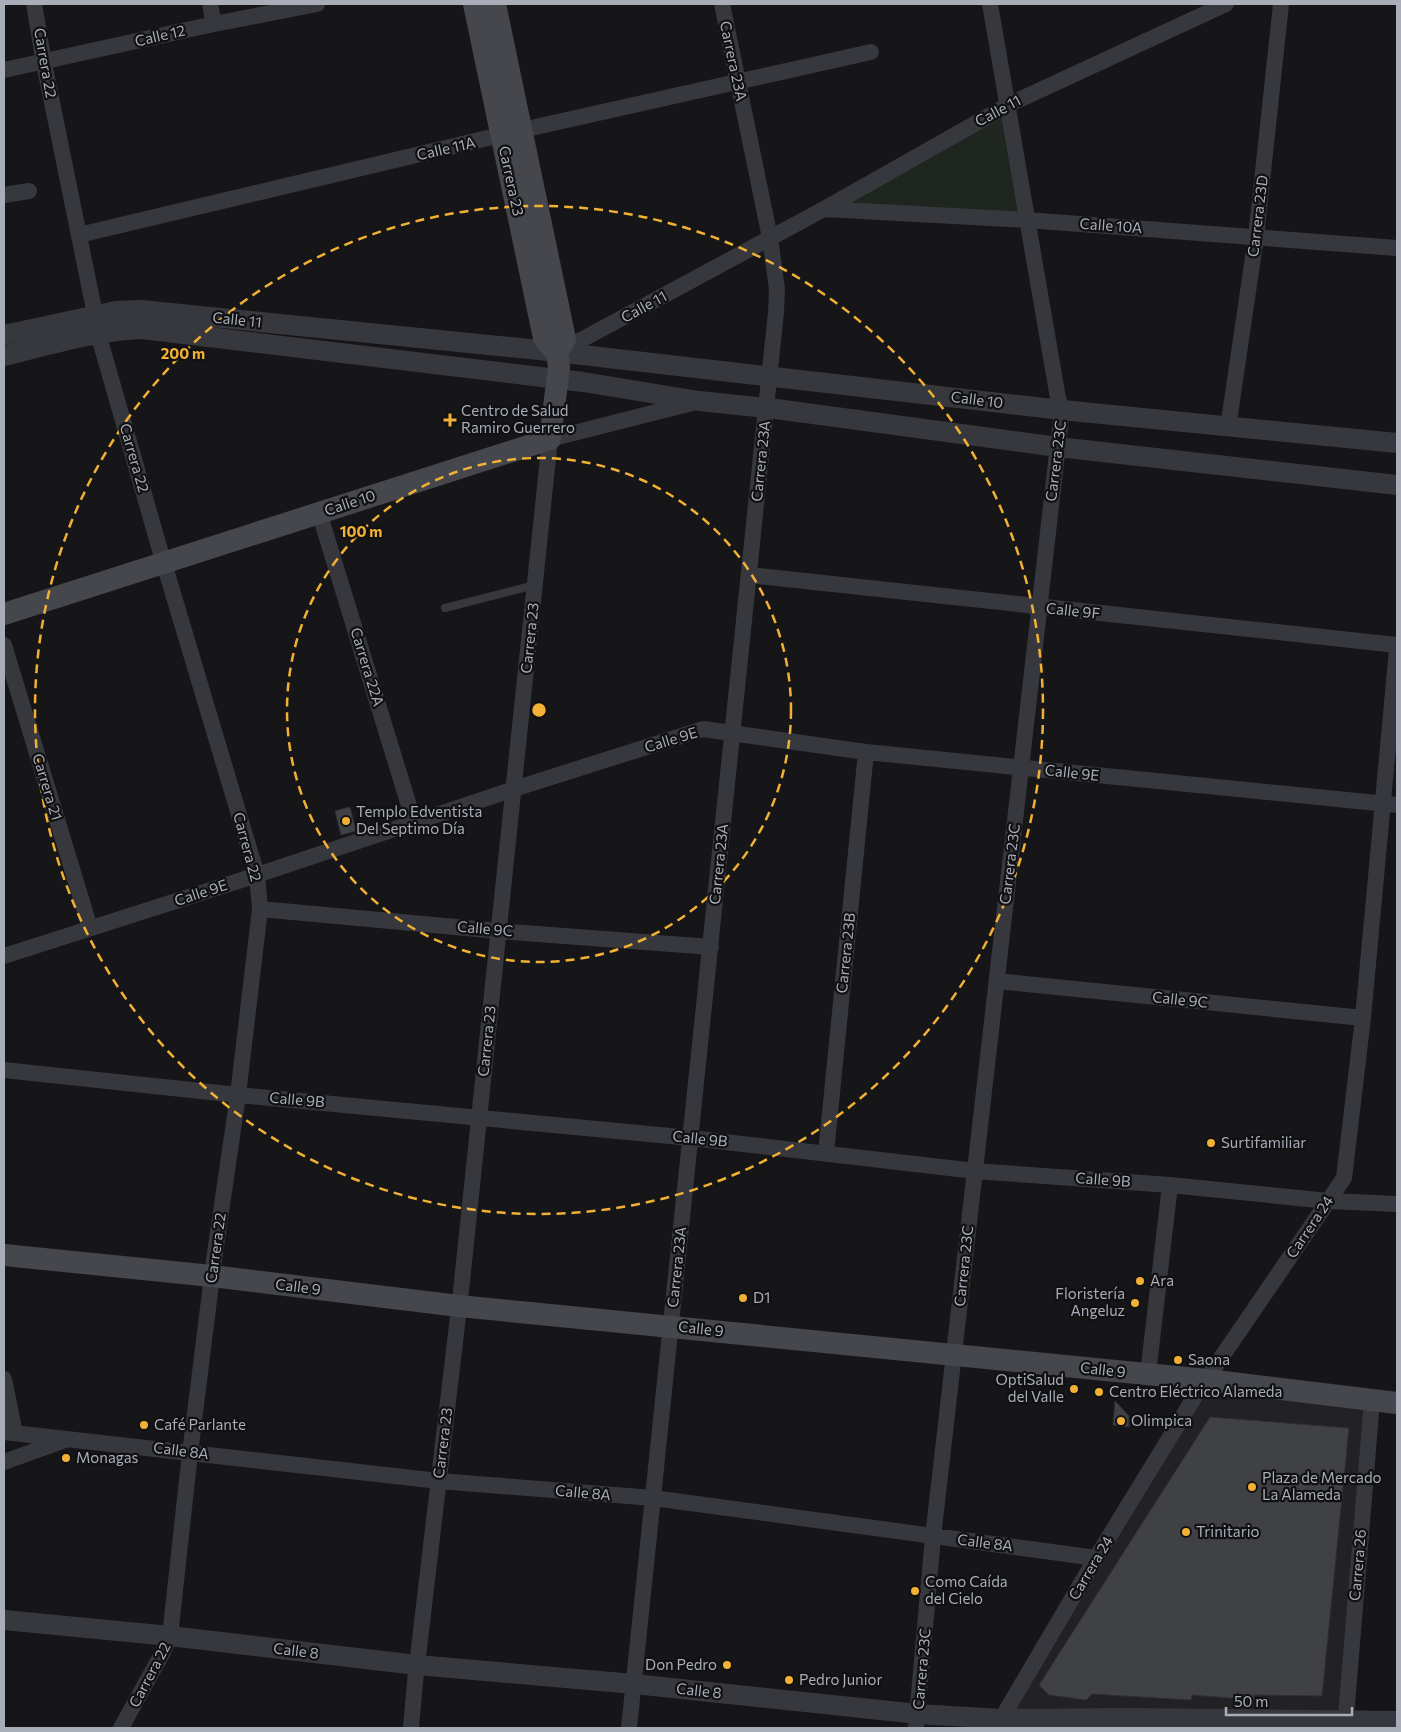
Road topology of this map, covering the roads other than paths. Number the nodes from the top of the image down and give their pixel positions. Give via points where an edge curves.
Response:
1 (34, 4) edge
2 (210, 4) edge
3 (317, 4) edge
4 (474, 4) edge
5 (495, 4) edge
6 (722, 4) edge
7 (990, 4) edge
8 (1223, 4) edge
9 (1281, 4) edge
10 (214, 24) junction
11 (872, 52) dead end
12 (44, 63) junction
13 (4, 70) edge
14 (738, 83) junction
15 (1008, 105) junction
16 (512, 133) junction
17 (29, 191) dead end
18 (4, 195) edge
19 (824, 209) junction
20 (1027, 220) junction
21 (79, 235) junction
22 (1256, 237) junction
23 (770, 238) junction
24 (1397, 248) edge
25 (97, 324) junction
26 (4, 335) edge
27 (557, 353) junction
28 (4, 356) edge
29 (769, 376) junction
30 (558, 379) junction
31 (699, 401) junction
32 (766, 408) junction
33 (1062, 410) junction
34 (1228, 428) junction
35 (550, 439) junction
36 (1397, 443) edge
37 (1058, 447) junction
38 (1397, 485) edge
39 (319, 512) junction
40 (164, 564) junction
41 (749, 575) junction
42 (535, 584) junction
43 (1040, 607) junction
44 (445, 608) dead end
45 (4, 614) edge
46 (4, 645) edge
47 (1397, 645) edge
48 (1397, 649) edge
49 (733, 732) junction
50 (866, 752) junction
51 (1021, 767) junction
52 (514, 789) junction
53 (1390, 805) edge
54 (414, 822) junction
55 (257, 875) junction
56 (260, 909) junction
57 (90, 928) junction
58 (499, 931) junction
59 (711, 947) junction
60 (4, 956) edge
61 (997, 982) junction
62 (1363, 1018) junction
63 (4, 1070) edge
64 (238, 1095) junction
65 (480, 1116) junction
66 (691, 1138) junction
67 (826, 1153) junction
68 (975, 1171) junction
69 (1170, 1185) junction
70 (1328, 1201) junction
71 (1397, 1204) edge
72 (4, 1255) edge
73 (212, 1276) junction
74 (459, 1306) junction
75 (671, 1326) junction
76 (954, 1354) junction
77 (1148, 1374) junction
78 (4, 1379) edge
79 (1207, 1380) junction
80 (1372, 1401) junction
81 (1397, 1403) edge
82 (9, 1433) edge
83 (70, 1438) junction
84 (190, 1452) junction
85 (4, 1462) edge
86 (438, 1481) junction
87 (653, 1498) junction
88 (933, 1537) junction
89 (1096, 1558) junction
90 (4, 1620) edge
91 (170, 1636) junction
92 (417, 1665) junction
93 (634, 1684) junction
94 (917, 1721) edge
95 (1397, 1721) edge
96 (1128, 1723) edge
97 (998, 1724) edge
98 (1345, 1725) edge
99 (121, 1728) edge
100 (411, 1728) edge
101 (629, 1728) edge

1 - 12 street, Carrera 22
2 - 10 street
3 - 10 street, Calle 12
4 - 16 main road, Carrera 23
5 - 16 main road, Carrera 23
6 - 14 street, Carrera 23A
7 - 15 street, Carrera 23C
8 - 15 street, Calle 11
9 - 22 street, Carrera 23D
10 - 12 street, Calle 12
11 - 14 street, Calle 11A
12 - 13 street, Calle 12
12 - 21 street, Carrera 22
14 - 16 street, Calle 11A
14 - 23 street, Carrera 23A
15 - 19 street, Calle 11
15 - 20 street, Carrera 23C
16 - 21 street, Calle 11A
16 - 27 main road, Carrera 23 via 565,339
17 - 18 street
19 - 20 street, Calle 10A
19 - 23 street, Calle 11
20 - 22 street, Calle 10A
20 - 33 street, Carrera 23C
21 - 25 street, Carrera 22
22 - 24 street, Calle 10A
22 - 34 street, Carrera 23D
23 - 27 street, Calle 11
23 - 29 street, Carrera 23A via 777,289
25 - 26 street, Calle 11
25 - 27 street, Calle 11 via 116,311 140,310
25 - 28 street, Calle 11
25 - 30 street, Calle 11 via 121,330 142,329
25 - 40 street, Carrera 22
27 - 29 street, Calle 10
27 - 30 main road, Carrera 23
29 - 32 street, Carrera 23A
29 - 33 street, Calle 10
30 - 31 street, Calle 10
30 - 35 main road, Carrera 23
31 - 32 street, Calle 10
31 - 35 street, Calle 10
32 - 37 street, Calle 10
32 - 41 street, Carrera 23A
33 - 34 street, Calle 10
33 - 37 street, Carrera 23C
34 - 36 street, Calle 10
35 - 39 main road, Calle 10
35 - 42 street, Carrera 23
37 - 38 street, Calle 10
37 - 43 street, Carrera 23C
39 - 40 main road, Calle 10
39 - 54 street, Carrera 22A
40 - 45 main road, Calle 10
40 - 55 street, Carrera 22
41 - 43 street, Calle 9F
41 - 49 street, Carrera 23A
42 - 44 lane
42 - 52 street, Carrera 23
43 - 47 street, Calle 9F
43 - 51 street, Carrera 23C
46 - 57 street, Carrera 21
48 - 53 street, Carrera 24
49 - 50 street, Calle 9E
49 - 52 street, Calle 9E via 703,729
49 - 59 street, Carrera 23A
50 - 51 street, Calle 9E
50 - 67 street, Carrera 23B
51 - 53 street, Calle 9E
51 - 61 street, Carrera 23C
52 - 54 street, Calle 9E
52 - 58 street, Carrera 23
53 - 62 street, Carrera 24
54 - 55 street, Calle 9E
55 - 56 street, Carrera 22
55 - 57 street, Calle 9E
56 - 58 street, Calle 9C
56 - 64 street, Carrera 22
57 - 60 street, Calle 9E
58 - 59 street, Calle 9C
58 - 65 street, Carrera 23
59 - 66 street, Carrera 23A
61 - 62 street, Calle 9C
61 - 68 street, Carrera 23C
62 - 70 street, Carrera 24 via 1344,1178
63 - 64 street, Calle 9B
64 - 65 street, Calle 9B
64 - 73 street, Carrera 22
65 - 66 street, Calle 9B
65 - 74 street, Carrera 23
66 - 67 street, Calle 9B
66 - 75 street, Carrera 23A
67 - 68 street, Calle 9B
68 - 69 street, Calle 9B
68 - 76 street, Carrera 23C
69 - 70 street, Calle 9B
69 - 77 street
70 - 71 street, Calle 9B
70 - 79 street, Carrera 24
72 - 73 main road, Calle 9
73 - 74 main road, Calle 9
73 - 84 street, Carrera 22
74 - 75 main road, Calle 9
74 - 86 street, Carrera 23
75 - 76 main road, Calle 9
75 - 87 street, Carrera 23A
76 - 77 main road, Calle 9
76 - 88 street, Carrera 23C
77 - 79 main road, Calle 9
78 - 82 street
79 - 80 main road, Calle 9
79 - 89 street, Carrera 24
80 - 81 main road, Calle 9
80 - 98 street, Carrera 26
82 - 83 street, Calle 8A
83 - 84 street, Calle 8A
83 - 85 street, Calle 8A
84 - 86 street, Calle 8A
84 - 91 street, Carrera 22
86 - 87 street, Calle 8A
86 - 92 street, Carrera 23
87 - 88 street, Calle 8A
87 - 93 street, Carrera 23A
88 - 89 street, Calle 8A
88 - 94 street, Carrera 23C
89 - 97 street, Carrera 24
90 - 91 street, Calle 8
91 - 92 street, Calle 8
91 - 99 street, Carrera 22
92 - 93 street, Calle 8
92 - 100 street, Carrera 23
93 - 94 street, Calle 8
93 - 101 street, Carrera 23A
94 - 97 street, Calle 8
95 - 98 street, Calle 8
96 - 97 street, Calle 8
96 - 98 street, Calle 8

